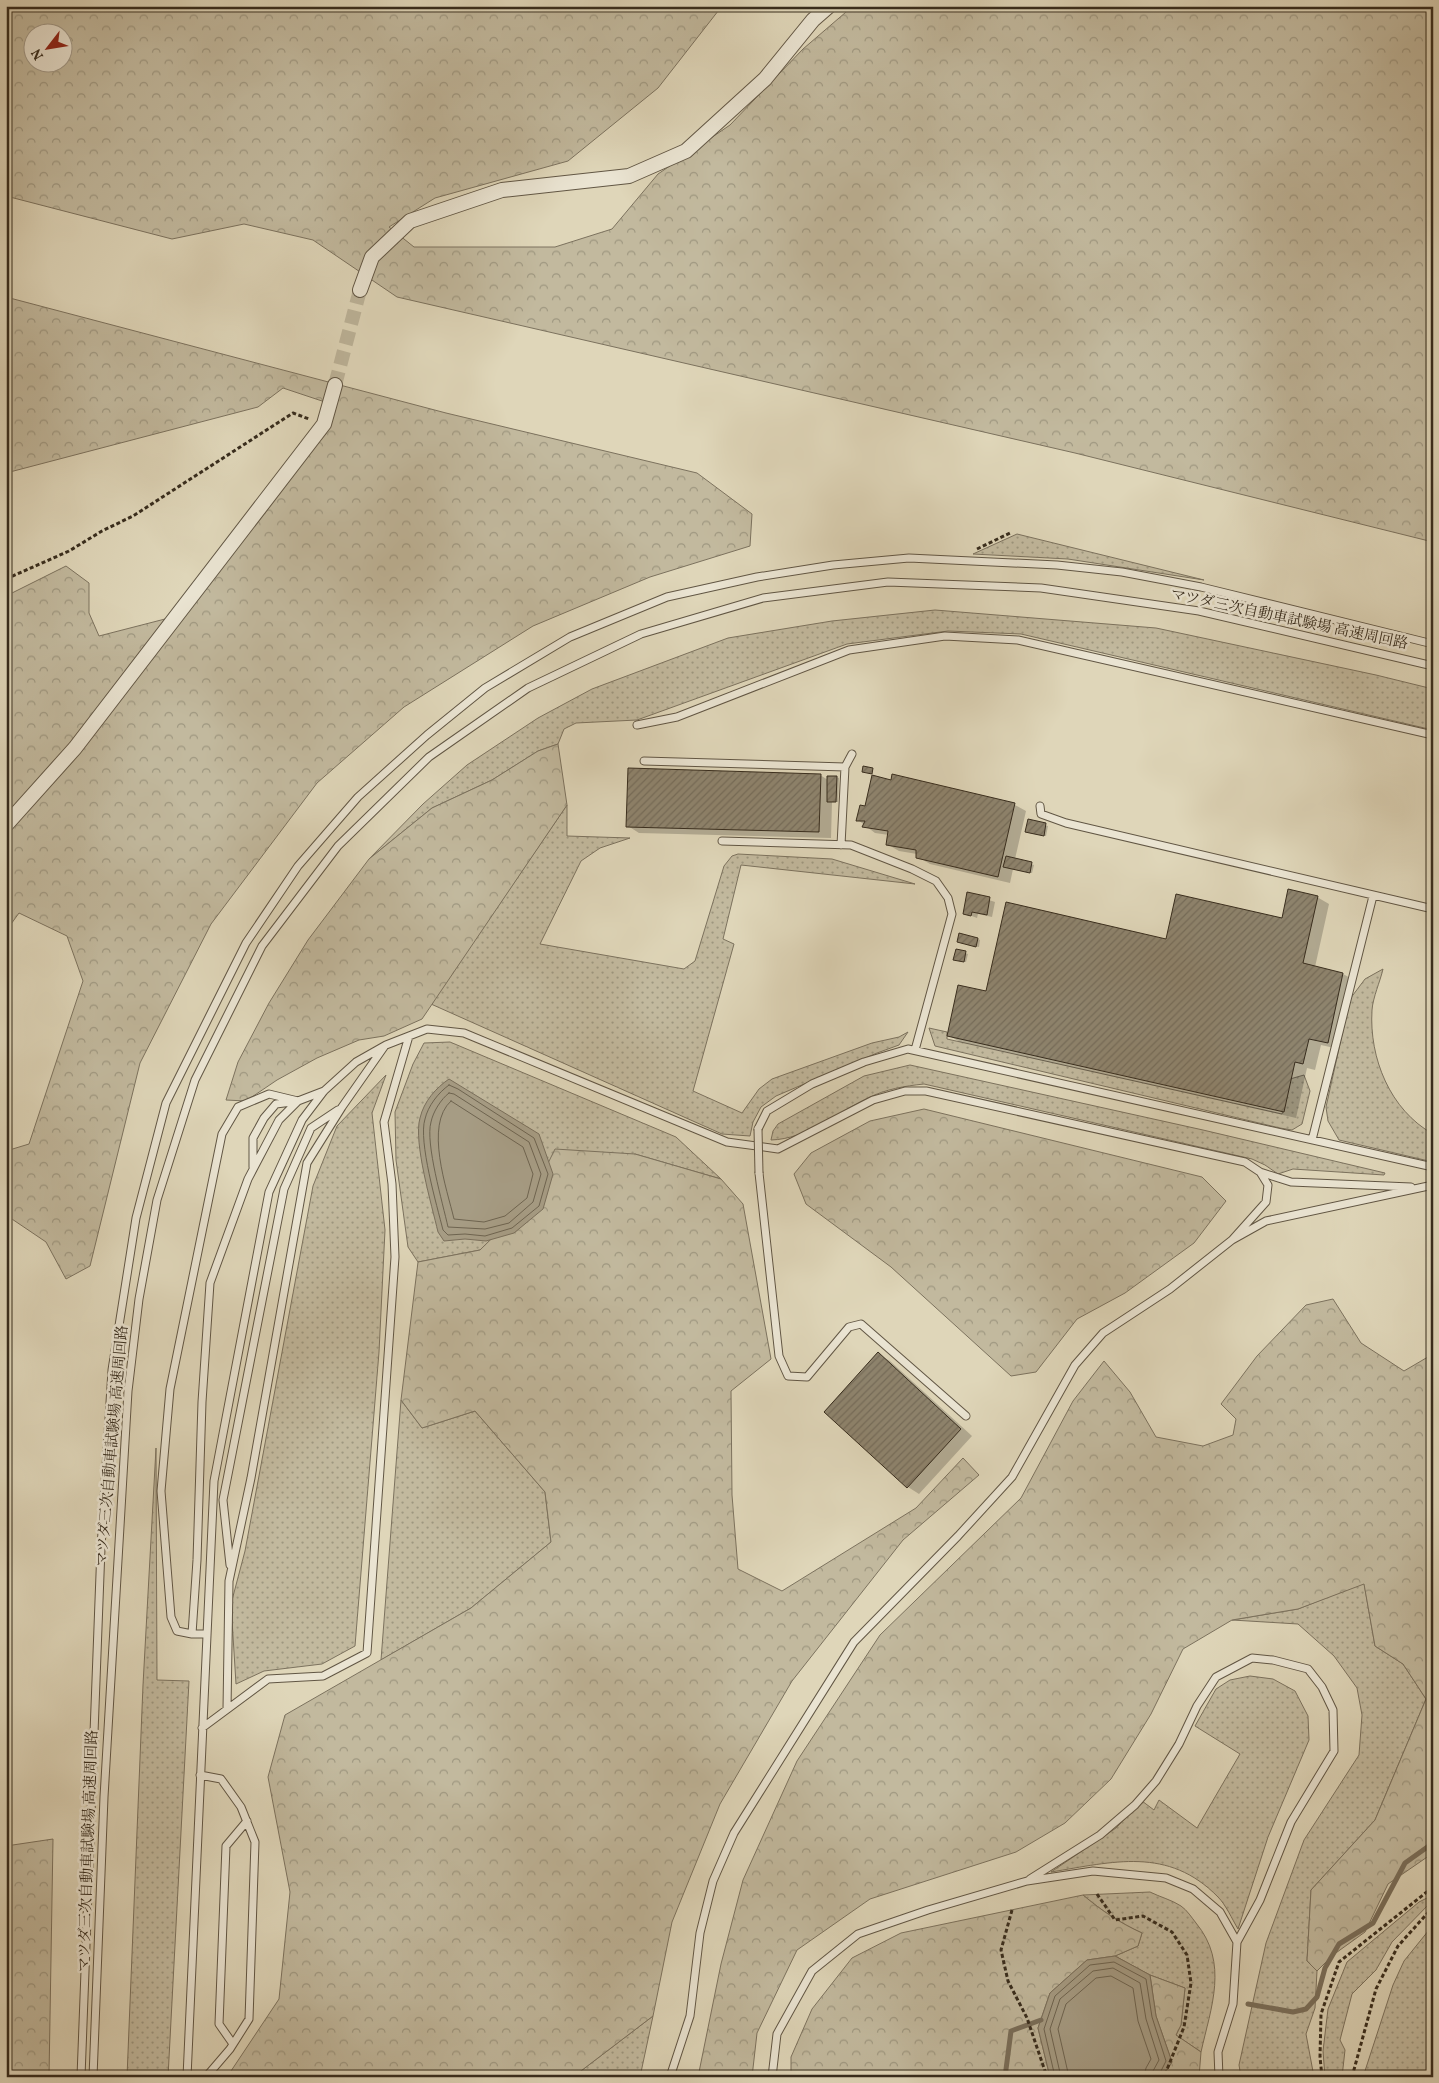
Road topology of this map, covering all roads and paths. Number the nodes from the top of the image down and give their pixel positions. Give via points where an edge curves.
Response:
1 (829, 6) edge
2 (360, 290) tunnel mouth
3 (335, 385) tunnel mouth
4 (324, 424) junction
5 (6, 578) edge
6 (1433, 644) edge
7 (1433, 666) edge
8 (637, 725) dead end
9 (1433, 735) edge
10 (852, 754) dead end
11 (644, 762) dead end
12 (845, 767) junction
13 (1040, 806) dead end
14 (6, 825) edge
15 (722, 841) dead end
16 (842, 845) junction
17 (1373, 896) junction
18 (1433, 909) edge
19 (409, 1036) junction
20 (386, 1045) junction
21 (915, 1050) junction
22 (324, 1091) junction
23 (298, 1101) junction
24 (342, 1107) junction
25 (1312, 1140) junction
26 (1433, 1167) edge
27 (253, 1169) junction
28 (1260, 1172) junction
29 (1433, 1185) edge
30 (1421, 1187) junction
31 (1232, 1240) junction
32 (966, 1416) dead end
33 (231, 1573) junction
34 (192, 1634) junction
35 (207, 1634) junction
36 (227, 1710) junction
37 (202, 1728) junction
38 (200, 1775) junction
39 (247, 1821) junction
40 (1027, 1881) junction
41 (1433, 1887) edge
42 (1097, 1894) dead end
43 (1433, 1907) edge
44 (1012, 1910) dead end
45 (1236, 1942) junction
46 (233, 2044) junction
47 (80, 2077) edge
48 (94, 2077) edge
49 (187, 2077) edge
50 (206, 2077) edge
51 (670, 2077) edge
52 (772, 2077) edge
53 (1047, 2077) edge
54 (1164, 2077) edge
55 (1219, 2077) edge
56 (1322, 2077) edge
57 (1352, 2077) edge

1 - 2 street via 813,20 765,79 686,151 629,176 502,190 410,220 372,257
3 - 4 street
4 - 5 path via 292,413 133,516 69,551
4 - 14 street via 75,748
6 - 47 lane via 1201,587 1122,572 1057,565 909,558 833,565 757,577 667,597 570,637 485,688 358,797 298,866 246,943 166,1103 136,1218 112,1370 101,1548
7 - 48 lane, マツダ三次自動車試験場 高速周回路 via 1199,611 1040,588 888,582 763,598 641,634 528,688 429,757 338,846 262,946 195,1080 157,1200 139,1299 128,1391 104,1797
8 - 9 lane via 677,717 849,650 945,636 1018,640
10 - 12 lane
11 - 12 lane
12 - 16 lane
13 - 17 lane via 1041,814 1066,823
15 - 16 lane
16 - 21 lane via 851,845 936,881 948,898 952,914
17 - 18 lane
17 - 25 lane
19 - 20 lane
19 - 28 lane via 427,1029 464,1034 727,1142 778,1149 873,1100 905,1091 926,1091 1245,1162
19 - 36 lane via 384,1122 392,1184 395,1257 367,1652 323,1676 268,1679
20 - 22 lane via 356,1062
20 - 24 lane
21 - 25 lane
21 - 32 lane, bridge via 908,1048 864,1062 812,1084 768,1111 758,1129 759,1173 778,1356 788,1376 807,1377 849,1327 861,1324
22 - 23 lane
22 - 35 lane via 302,1120 269,1192 214,1482
23 - 27 lane via 279,1120
23 - 27 lane via 276,1104 264,1118 253,1138
23 - 34 lane via 269,1094 238,1107 222,1134 170,1389 161,1491 171,1617 178,1631
24 - 33 lane via 307,1163
24 - 33 lane via 311,1128 284,1189 223,1500
25 - 26 lane
27 - 34 lane via 210,1283
28 - 30 lane via 1291,1182
28 - 31 lane via 1268,1185 1266,1202
29 - 30 lane
30 - 31 lane via 1266,1221
31 - 51 lane via 1170,1289 1103,1333 1075,1365 1012,1477 854,1642 734,1833 713,1881 700,1933 690,2016
33 - 36 lane
34 - 35 lane
35 - 37 lane
36 - 37 lane
37 - 38 lane
38 - 39 lane via 221,1779
38 - 49 lane
39 - 46 lane via 255,1842 249,2019
39 - 46 lane via 226,1846 219,2024
40 - 45 lane via 1093,1871 1166,1878 1193,1889 1220,1912
40 - 45 lane via 1100,1836 1135,1806 1156,1781 1216,1677 1252,1658 1308,1669 1334,1710 1334,1752 1291,1822 1260,1900
40 - 52 lane via 858,1934 812,1971 777,2034
41 - 56 path via 1339,1962 1321,2014
42 - 54 path via 1116,1920 1143,1916 1172,1932 1187,1955 1191,1984 1184,2027
43 - 57 path via 1398,1946 1376,1989
44 - 53 path via 1001,1950 1008,1982 1027,2018
45 - 55 lane via 1233,2004 1218,2052
46 - 50 lane

